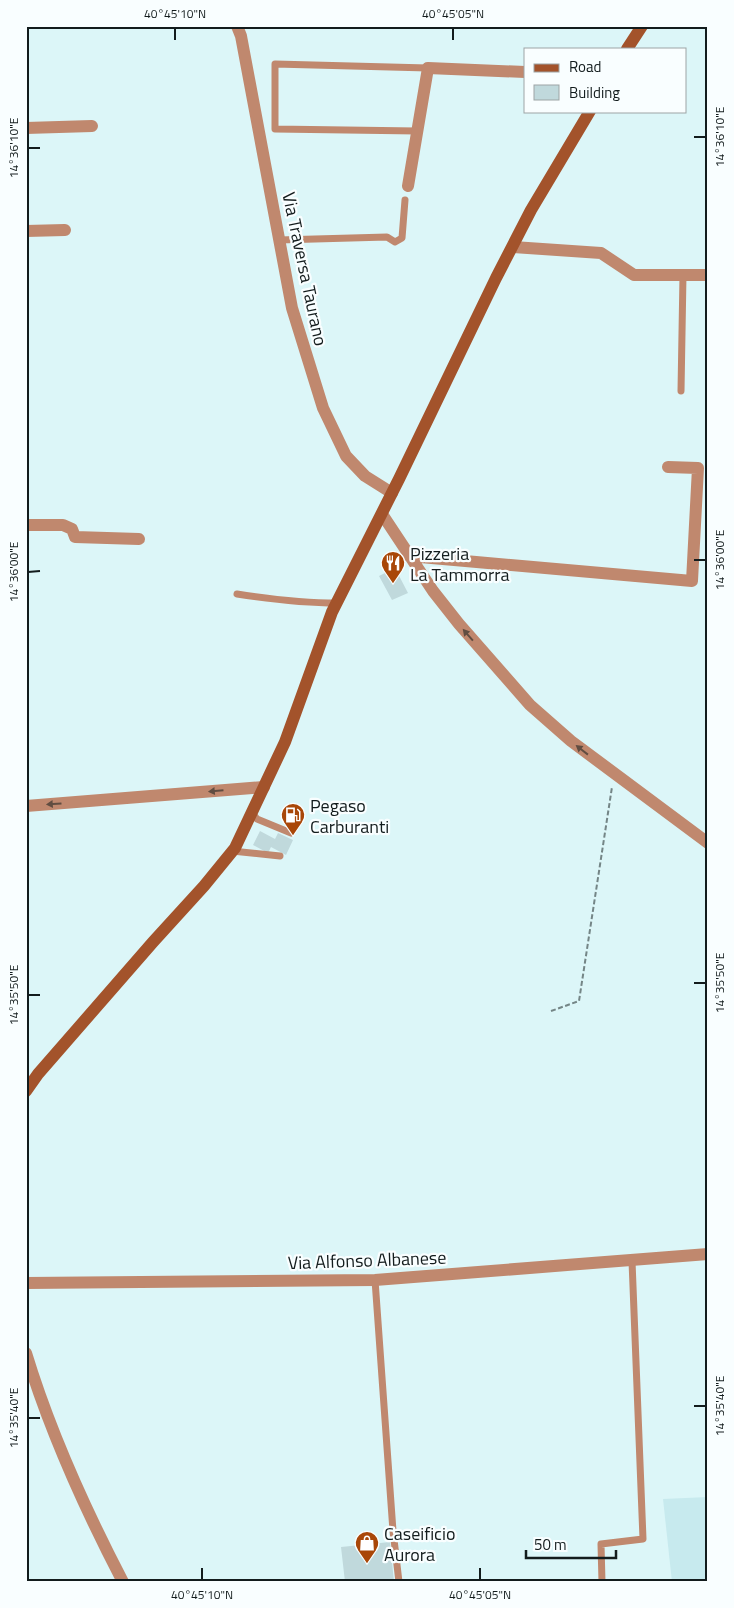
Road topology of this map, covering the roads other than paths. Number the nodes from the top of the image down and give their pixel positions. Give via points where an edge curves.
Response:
1 (237, 26) edge
2 (642, 26) edge
3 (628, 48) edge
4 (428, 68) junction
5 (524, 72) edge
6 (589, 112) edge
7 (92, 126) dead end
8 (26, 128) edge
9 (417, 131) junction
10 (408, 186) dead end
11 (405, 200) dead end
12 (65, 230) dead end
13 (26, 231) edge
14 (279, 240) junction
15 (513, 247) junction
16 (683, 275) junction
17 (708, 275) edge
18 (681, 391) dead end
19 (668, 467) dead end
20 (392, 493) junction
21 (382, 514) junction
22 (26, 525) edge
23 (139, 539) dead end
24 (410, 556) junction
25 (237, 594) dead end
26 (337, 603) junction
27 (264, 787) junction
28 (26, 806) edge
29 (252, 814) junction
30 (291, 833) dead end
31 (708, 843) edge
32 (232, 851) junction
33 (280, 856) dead end
34 (26, 1090) edge
35 (708, 1254) edge
36 (632, 1261) junction
37 (375, 1280) junction
38 (26, 1283) edge
39 (26, 1353) edge
40 (123, 1582) edge
41 (399, 1582) edge
42 (602, 1582) edge

1 - 14 street, Via Traversa Taurano
2 - 3 street
4 - 5 street
4 - 9 street
4 - 9 lane via 275,64 275,130
6 - 15 street via 531,210
7 - 8 street
9 - 10 street
11 - 14 lane via 402,238 395,242 387,237
12 - 13 street
14 - 20 street, Via Traversa Taurano via 292,308 322,408 346,456 365,476
15 - 16 street via 601,253 634,275
15 - 20 street
16 - 17 street
16 - 18 lane
19 - 24 street via 698,468 692,581
20 - 21 street
21 - 24 street
21 - 26 street via 368,553
22 - 23 street via 63,525 72,529 75,538
31 -> 24 street via 570,741 530,705 458,624
25 - 26 lane
26 - 27 street via 285,742
27 -> 28 street
27 - 29 street
29 - 30 lane
29 - 32 street
32 - 33 lane
32 - 34 street
35 - 36 street, Via Alfonso Albanese
36 - 37 street, Via Alfonso Albanese
36 - 42 lane via 643,1539 601,1544
37 - 38 street, Via Alfonso Albanese
37 - 41 lane
39 - 40 street via 38,1393 92,1520

